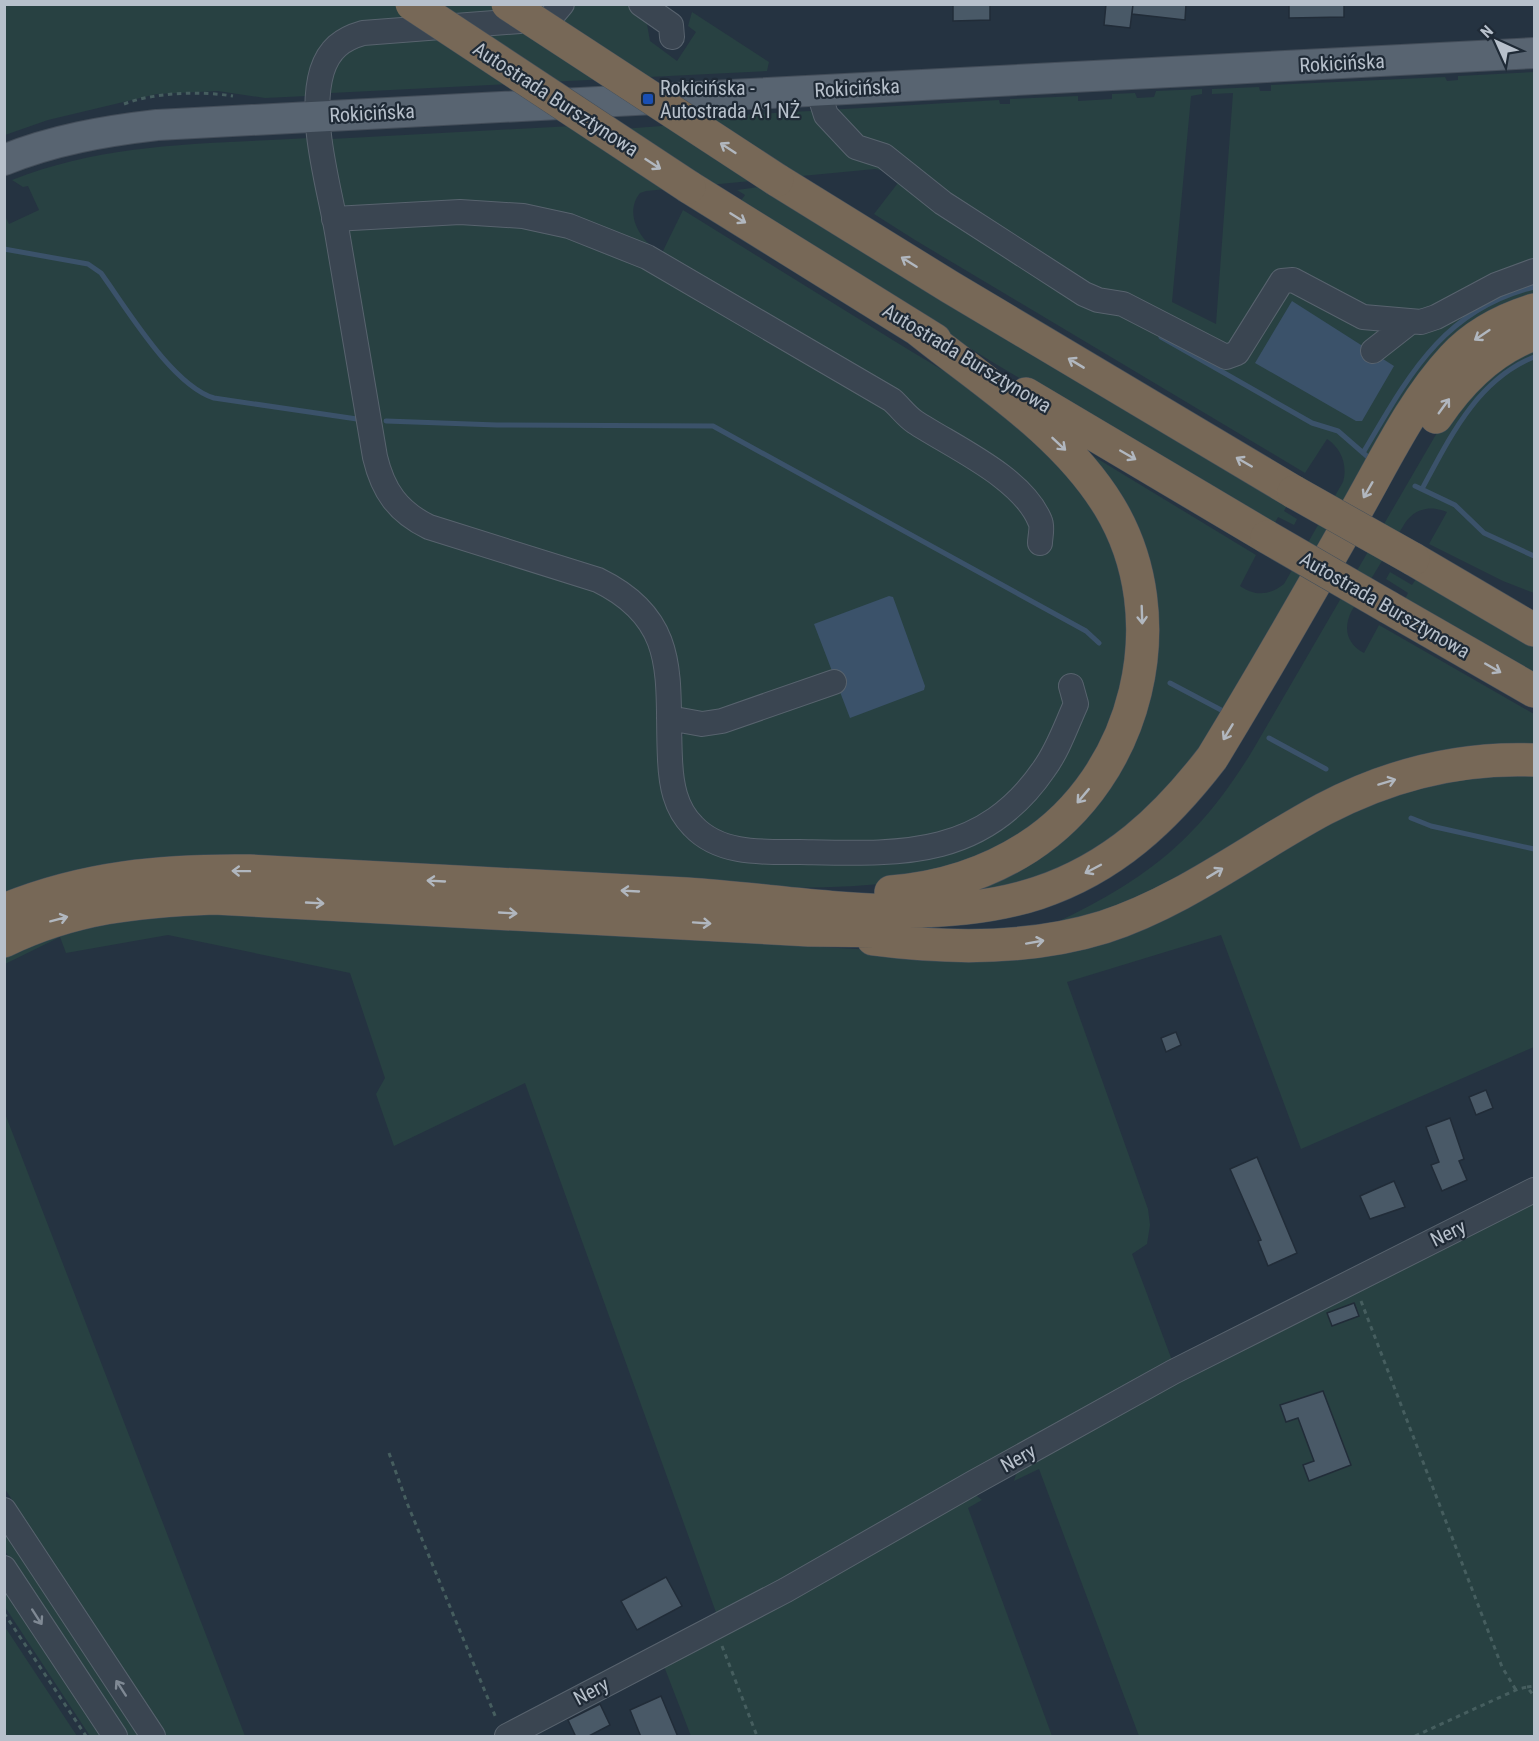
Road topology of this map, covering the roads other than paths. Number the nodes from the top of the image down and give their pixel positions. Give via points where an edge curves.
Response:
1 (412, 4) edge
2 (508, 4) edge
3 (562, 4) edge
4 (641, 4) edge
5 (672, 37) dead end
6 (1534, 54) edge
7 (818, 90) junction
8 (319, 117) junction
9 (4, 160) edge
10 (334, 219) junction
11 (1534, 271) edge
12 (1534, 310) edge
13 (1410, 322) junction
14 (916, 328) junction
15 (1534, 334) edge
16 (1373, 351) dead end
17 (1040, 543) dead end
18 (1426, 567) junction
19 (1534, 604) edge
20 (1534, 630) edge
21 (834, 681) dead end
22 (1071, 686) dead end
23 (1534, 692) edge
24 (669, 718) junction
25 (1534, 760) edge
26 (689, 894) junction
27 (4, 910) edge
28 (809, 930) junction
29 (4, 941) edge
30 (1534, 1190) edge
31 (4, 1510) edge
32 (4, 1568) edge
33 (503, 1730) edge
34 (115, 1737) edge
35 (153, 1737) edge

1 -> 14 highway, Autostrada Bursztynowa, bridge via 688,187
18 -> 2 highway, bridge via 970,299 777,180
3 - 8 street via 546,20 377,31 351,37 334,47 326,60 320,78
4 - 5 street via 671,25
6 - 7 main road, Rokicińska
7 - 8 main road, Rokicińska
7 - 13 street via 826,114 856,147 884,156 943,203 1084,294 1123,304 1226,357 1237,353 1277,285 1287,279 1364,317
8 - 9 main road, Rokicińska via 111,130
8 - 10 street
10 - 17 street via 451,212 503,214 569,226 621,245 892,400 915,422 984,464 1032,508 1041,523
10 - 24 street via 375,457 390,496 408,516 429,527 588,576 627,598 647,618 660,640 668,680
11 - 13 street via 1496,285 1436,317
12 -> 26 highway via 1493,327 1471,342 1437,378 1212,758 1173,807 1136,841 1057,886 984,906 900,909
13 - 16 street
14 -> 23 highway, Autostrada Bursztynowa, bridge
14 -> 26 highway via 1063,447 1094,483 1115,518 1137,578 1143,638 1138,685 1121,736 1096,781 1067,814 1030,846 973,876 936,886 836,896
28 -> 15 highway via 951,930 1013,922 1091,894 1160,849 1194,816 1241,752 1444,404 1488,359
18 - 19 highway
18 - 20 highway
21 - 24 street via 722,721 702,724
22 - 24 street via 1076,704 1046,768 1023,796 973,832 946,844 896,853 748,850 708,839 692,826 676,798 671,777
28 -> 25 highway via 914,945 1024,944 1078,933 1150,908 1323,810 1378,785 1468,762
26 -> 27 highway via 182,870 71,886
29 -> 28 highway via 47,923 106,907 139,901 214,898
30 - 33 street, Nery via 1173,1372 715,1628
35 -> 31 street
32 -> 34 street

